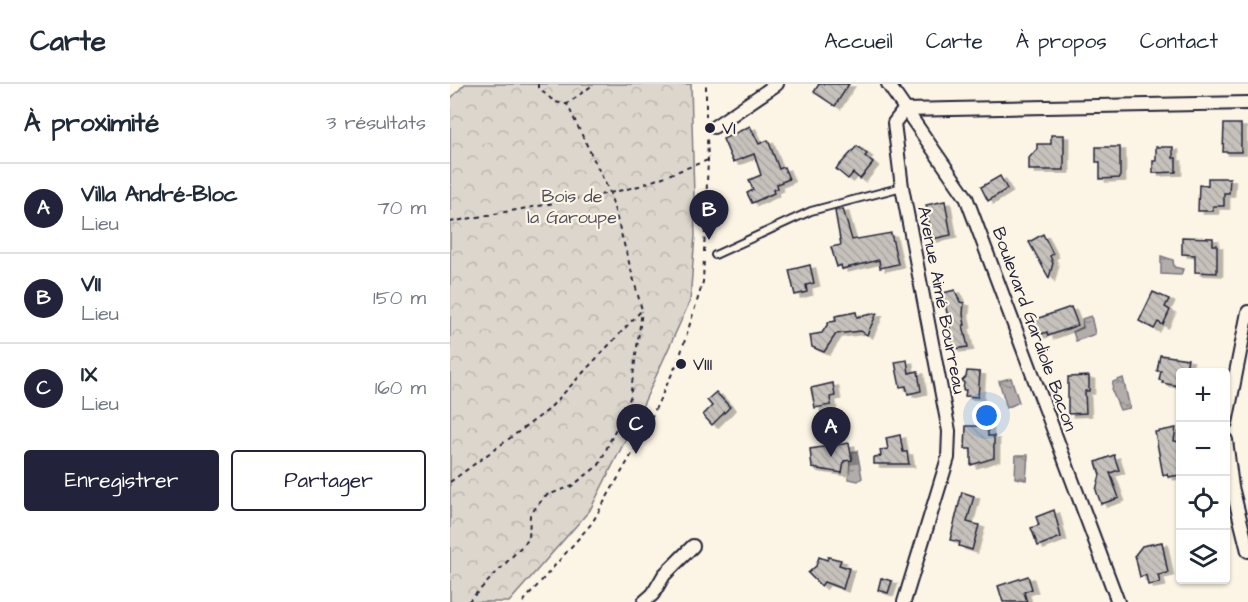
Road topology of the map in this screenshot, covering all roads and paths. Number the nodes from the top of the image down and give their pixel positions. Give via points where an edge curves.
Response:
1 (538, 84) edge
2 (594, 84) edge
3 (706, 84) edge
4 (777, 84) edge
5 (888, 84) edge
6 (1248, 103) edge
7 (567, 104) junction
8 (904, 110) junction
9 (709, 126) junction
10 (708, 160) junction
11 (902, 187) junction
12 (610, 193) junction
13 (450, 222) edge
14 (715, 255) dead end
15 (642, 310) junction
16 (1248, 312) edge
17 (1226, 422) edge
18 (1230, 471) edge
19 (450, 482) edge
20 (693, 546) dead end
21 (1248, 552) edge
22 (468, 602) edge
23 (523, 602) edge
24 (644, 602) edge
25 (904, 602) edge
26 (1118, 602) edge

1 - 7 path via 555,102
2 - 7 path
3 - 9 path
4 - 9 street
5 - 8 street, Boulevard Gardiole Bacon
6 - 8 street
7 - 12 path
8 - 11 street, Avenue Aimé Bourreau via 894,123
8 - 26 street, Boulevard Gardiole Bacon via 966,197
9 - 10 path
10 - 12 path
10 - 23 path via 703,282 680,359 643,435 592,523
11 - 14 lane via 811,211
11 - 25 street, Avenue Aimé Bourreau via 950,430 948,458
12 - 13 path
12 - 15 path
15 - 19 path via 547,411
15 - 22 path via 630,398 599,465 572,486 545,496 530,515 529,539
16 - 17 street
18 - 21 street
20 - 24 street

